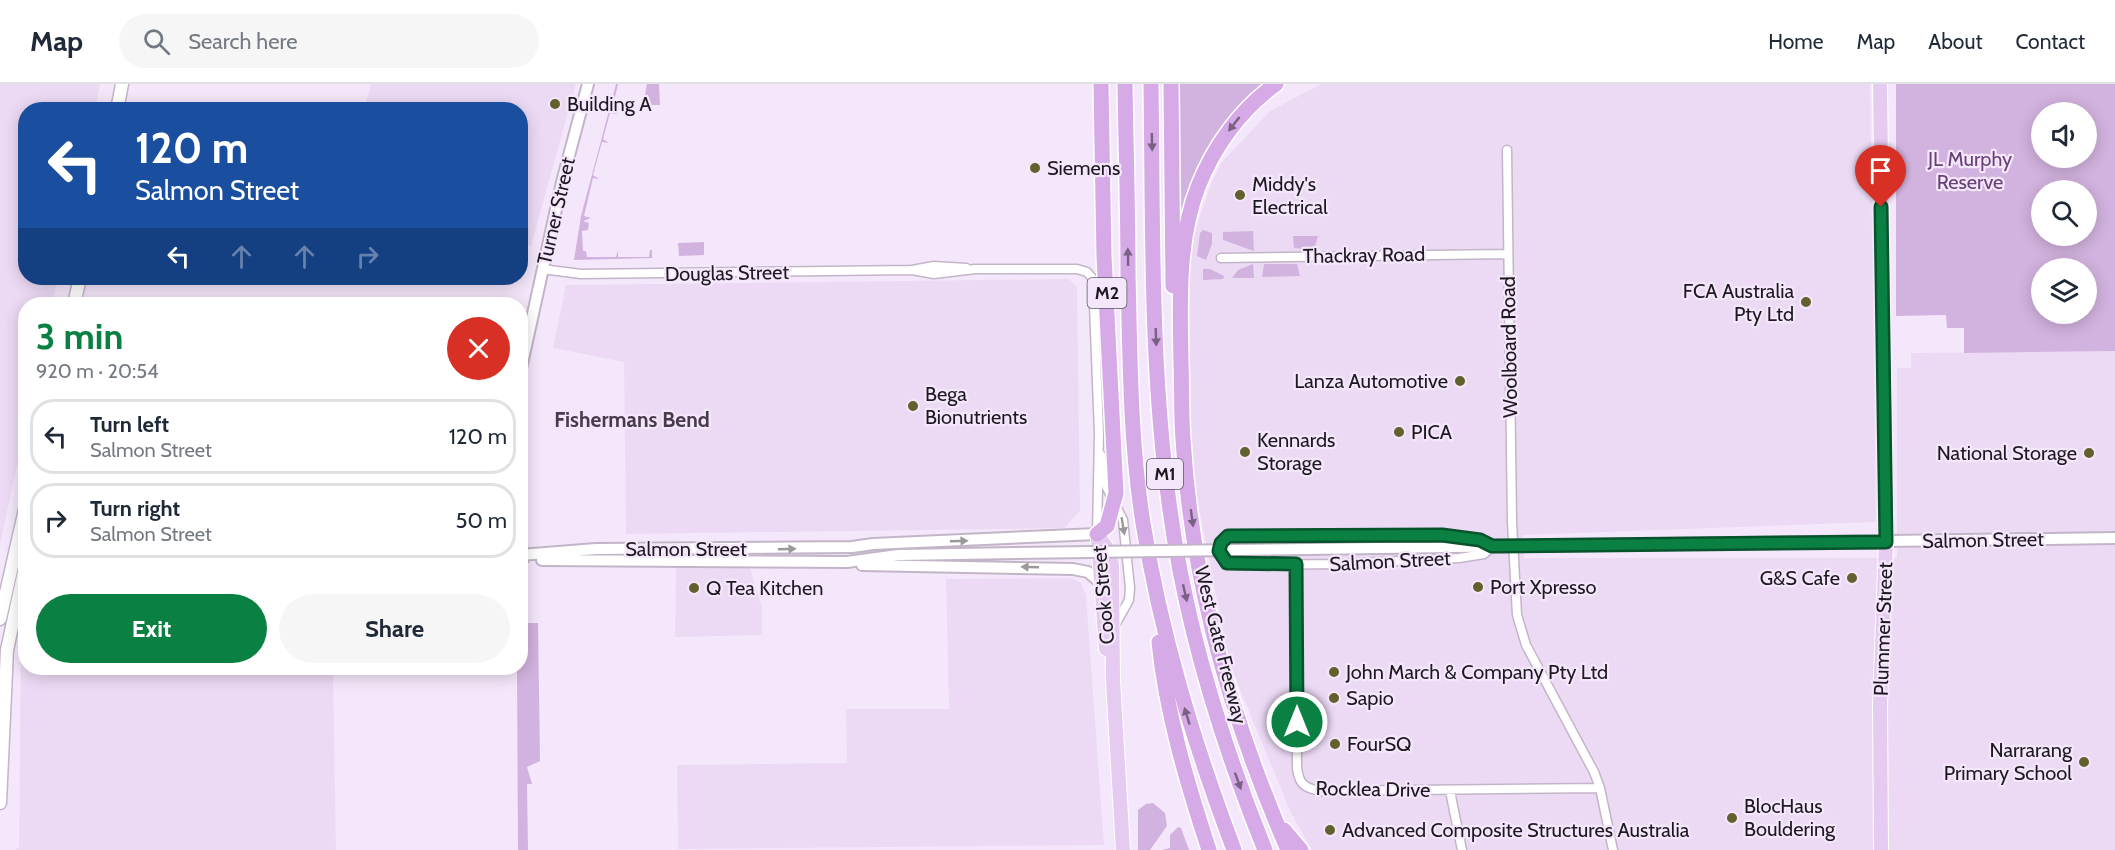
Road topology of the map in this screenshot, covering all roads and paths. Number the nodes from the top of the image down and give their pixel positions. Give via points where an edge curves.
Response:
1 (122, 84) edge
2 (588, 84) edge
3 (1102, 84) edge
4 (1125, 84) edge
5 (1151, 84) edge
6 (1171, 84) edge
7 (1276, 84) edge
8 (1880, 84) edge
9 (119, 102) edge
10 (1507, 150) dead end
11 (1507, 254) junction
12 (1221, 258) dead end
13 (542, 269) junction
14 (528, 336) edge
15 (1099, 434) junction
16 (1183, 439) junction
17 (1138, 484) junction
18 (1115, 502) junction
19 (1097, 534) junction
20 (1060, 536) junction
21 (2115, 538) edge
22 (18, 539) edge
23 (1886, 542) junction
24 (1513, 545) junction
25 (1492, 546) junction
26 (852, 547) junction
27 (667, 554) junction
28 (898, 555) junction
29 (528, 557) edge
30 (13, 560) junction
31 (18, 561) edge
32 (847, 562) junction
33 (1296, 564) junction
34 (1064, 568) junction
35 (1153, 580) junction
36 (1102, 584) junction
37 (18, 598) edge
38 (0, 619) edge
39 (1115, 626) junction
40 (1113, 680) junction
41 (1600, 788) junction
42 (1450, 791) junction
43 (0, 803) edge
44 (1275, 822) junction
45 (1125, 846) edge
46 (1209, 850) edge
47 (1234, 850) edge
48 (1266, 850) edge
49 (1288, 850) edge
50 (1301, 850) edge
51 (1462, 850) edge
52 (1613, 850) edge
53 (1881, 850) edge

1 - 9 main road
2 - 13 street, Turner Street
3 - 17 highway, M2 via 1125,421
3 - 18 highway, M2 via 1104,256 1116,452
17 -> 4 highway, M1 via 1129,345
5 -> 48 highway, West Gate Freeway / M1 via 1158,397 1170,513 1208,689
6 - 16 highway, M1 via 1173,269
7 -> 16 highway via 1236,121 1219,145 1190,213 1182,296
8 - 23 main road, Plummer Street
10 - 11 street, Woolboard Road
11 - 12 street, Thackray Road
11 - 24 street, Woolboard Road
13 - 14 street, Turner Street
13 - 15 street, Douglas Street via 581,274 912,270 954,266 1086,272 1095,288
15 - 18 street, Cook Street via 1105,482
15 - 19 street
16 -> 44 highway, M1 via 1206,592 1234,706
17 - 35 highway, M1
18 - 19 highway, M2 via 1107,526
18 -> 39 street, Cook Street via 1122,520 1130,597
19 - 20 street, Salmon Street
19 - 36 main road, Cook Street
19 - 39 main road, Cook Street via 1112,564
26 -> 20 street, Salmon Street
20 - 34 street via 1069,549
21 - 23 street, Salmon Street
22 - 30 main road
23 - 24 street, Salmon Street
23 - 53 main road, Plummer Street via 1880,704
24 - 25 street, Salmon Street
24 - 41 street via 1522,636
25 - 28 street, Salmon Street, bridge
25 - 33 street, Salmon Street via 1484,554 1459,558
25 - 33 street, Salmon Street via 1480,540 1442,535 1294,535 1232,536 1225,538 1220,547 1221,557 1231,564
27 -> 26 street, Salmon Street
26 - 28 street, Salmon Street
27 - 29 street, Salmon Street
27 - 32 street, Salmon Street
28 - 32 street, Salmon Street
30 - 31 street
30 - 38 main road
34 -> 32 street, Salmon Street
33 - 42 street, Rocklea Drive via 1299,780 1303,786 1321,791
34 - 36 street, Salmon Street via 1088,572
35 - 46 highway via 1162,672
47 -> 35 highway, M1 via 1182,699
36 - 40 main road, Cook Street via 1106,648
37 - 43 main road via 6,652
39 - 40 main road, Cook Street
40 - 45 main road, Cook Street
41 - 42 street, Rocklea Drive
41 - 52 street
42 - 51 street, Rocklea Drive
44 - 49 highway, M1
44 - 50 highway

